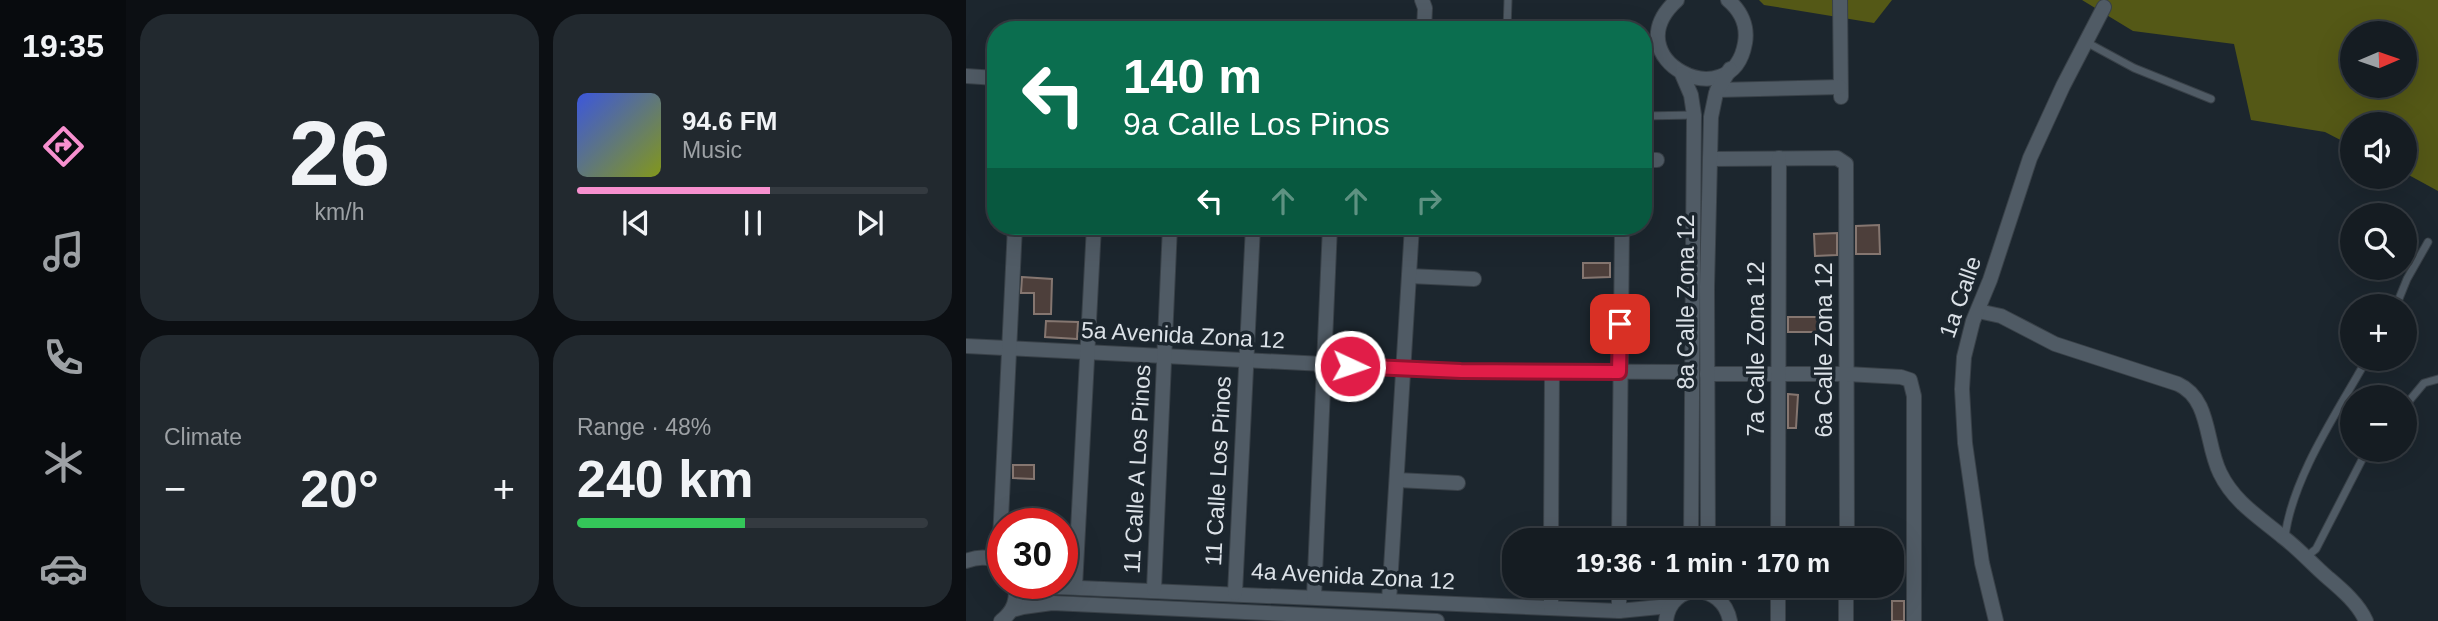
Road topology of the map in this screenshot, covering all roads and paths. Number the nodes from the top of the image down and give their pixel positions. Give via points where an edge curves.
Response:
1 (1422, 0) edge
2 (1508, 0) edge
3 (1677, 0) edge
4 (1728, 0) edge
5 (1840, 0) edge
6 (2104, 7) dead end
7 (1424, 21) edge
8 (1507, 21) edge
9 (2086, 41) junction
10 (1730, 69) junction
11 (1682, 74) junction
12 (966, 76) edge
13 (987, 77) edge
14 (1717, 90) junction
15 (2211, 99) dead end
16 (1694, 115) junction
17 (1652, 116) edge
18 (1779, 158) junction
19 (1710, 159) junction
20 (1014, 235) edge
21 (1094, 235) edge
22 (1170, 235) edge
23 (1253, 235) edge
24 (1330, 235) edge
25 (1411, 235) edge
26 (1622, 235) edge
27 (2428, 242) dead end
28 (1409, 276) junction
29 (1474, 279) dead end
30 (2402, 294) edge
31 (1978, 311) junction
32 (966, 346) edge
33 (1008, 349) junction
34 (1087, 352) junction
35 (1164, 356) junction
36 (1246, 360) junction
37 (1324, 364) junction
38 (1403, 368) junction
39 (2361, 371) edge
40 (1552, 372) junction
41 (1619, 372) junction
42 (1692, 372) junction
43 (1778, 373) junction
44 (1707, 374) junction
45 (1847, 374) junction
46 (2438, 379) edge
47 (2417, 391) edge
48 (2361, 462) edge
49 (1397, 480) junction
50 (1458, 484) dead end
51 (1003, 508) edge
52 (1078, 528) edge
53 (1551, 528) edge
54 (1619, 528) edge
55 (1691, 528) edge
56 (1708, 528) edge
57 (1778, 528) edge
58 (1847, 528) edge
59 (2285, 538) junction
60 (2305, 557) junction
61 (987, 559) edge
62 (966, 561) edge
63 (1078, 587) edge
64 (1154, 589) junction
65 (1235, 593) junction
66 (1314, 597) junction
67 (1551, 598) edge
68 (1619, 598) edge
69 (1670, 598) edge
70 (1677, 598) edge
71 (1720, 598) edge
72 (1778, 598) edge
73 (1846, 598) edge
74 (1016, 599) edge
75 (1389, 601) junction
76 (1551, 608) junction
77 (1619, 611) junction
78 (1006, 616) edge
79 (1380, 620) edge
80 (1437, 621) edge
81 (1666, 621) edge
82 (1730, 621) edge
83 (1778, 621) edge
84 (1846, 621) edge
85 (1914, 621) edge
86 (1996, 621) edge
87 (2365, 621) edge

1 - 7 street
2 - 8 lane
3 - 11 street via 1668,8 1659,32 1664,57
4 - 10 street, 8a Calle Zona 12 via 1737,8 1746,33 1739,59
5 - 14 street via 1841,92
6 - 9 street, 1a Calle
9 - 15 lane via 2134,68
9 - 31 street, 1a Calle via 2030,158
10 - 11 street via 1707,79
10 - 14 street, 8a Calle Zona 12
11 - 16 street, 8a Calle Zona 12
12 - 13 street
14 - 19 street, 8a Calle Zona 12
16 - 17 lane
16 - 42 street, 8a Calle Zona 12
18 - 19 street
18 - 43 street, 7a Calle Zona 12
18 - 45 street, 6a Calle Zona 12 via 1844,161
19 - 44 street, 8a Calle Zona 12
20 - 33 street
21 - 34 street
22 - 35 street, 11 Calle A Los Pinos
23 - 36 street, 11 Calle Los Pinos
24 - 37 street
25 - 28 street
26 - 41 street
27 - 30 lane
28 - 29 street
28 - 38 street
31 - 59 street via 2001,316 2055,344 2187,388 2199,401 2213,459 2228,487
31 - 86 street, 1a Calle via 1964,357 1962,417 1977,535
32 - 33 street, 5a Avenida Zona 12
33 - 34 street, 5a Avenida Zona 12
33 - 51 street
34 - 35 street, 5a Avenida Zona 12
34 - 52 street
35 - 36 street, 5a Avenida Zona 12
35 - 64 street, 11 Calle A Los Pinos
36 - 37 street, 5a Avenida Zona 12
36 - 65 street, 11 Calle Los Pinos
37 - 38 street, 5a Avenida Zona 12
37 - 66 street
38 - 40 street, 5a Avenida Zona 12
38 - 49 street
39 - 59 lane via 2300,484
40 - 41 street, 5a Avenida Zona 12
40 - 53 street
41 - 42 street, 5a Avenida Zona 12
41 - 54 street
42 - 55 street, 8a Calle Zona 12
43 - 44 street
43 - 45 street
43 - 57 street, 7a Calle Zona 12
44 - 56 street, 8a Calle Zona 12
45 - 58 street, 6a Calle Zona 12
45 - 85 street via 1910,380 1914,396
46 - 47 lane via 2424,383
48 - 60 lane via 2316,549
49 - 50 street
49 - 75 street
59 - 60 street
60 - 87 street via 2345,594
61 - 62 street
63 - 64 street, 4a Avenida Zona 12
64 - 65 street, 4a Avenida Zona 12
65 - 66 street, 4a Avenida Zona 12
66 - 75 street, 4a Avenida Zona 12
67 - 76 street
68 - 77 street
69 - 77 street, 4a Avenida Zona 12
70 - 81 street
71 - 82 street
72 - 83 street
73 - 84 street
74 - 78 street
75 - 76 street, 4a Avenida Zona 12
76 - 77 street, 4a Avenida Zona 12
78 - 79 street, 4a Avenida Zona 12 via 1023,607 1052,603
79 - 80 street, 4a Avenida Zona 12

